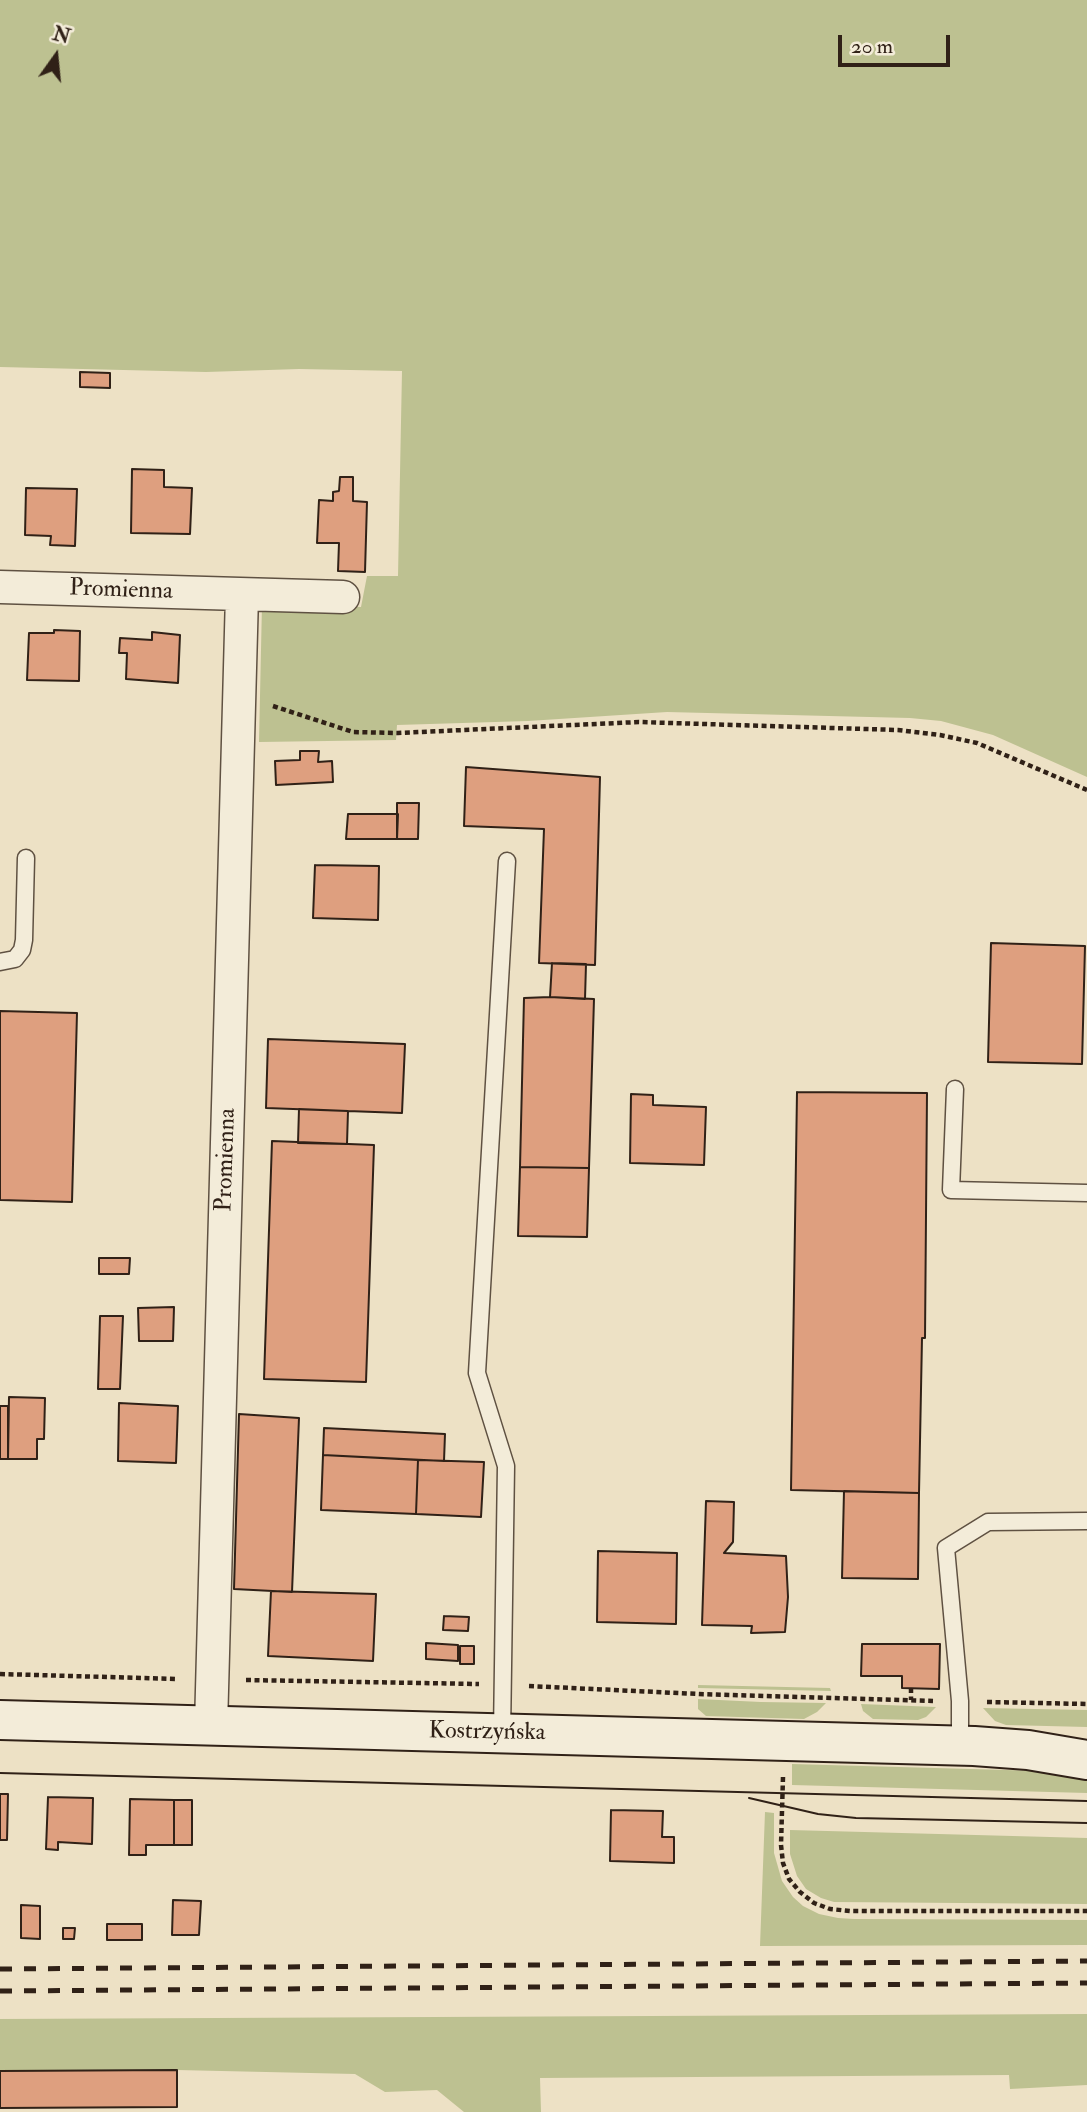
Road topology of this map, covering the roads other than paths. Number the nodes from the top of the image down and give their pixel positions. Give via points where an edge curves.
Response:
1 (0, 587) edge
2 (242, 594) junction
3 (343, 597) dead end
4 (26, 858) dead end
5 (507, 860) dead end
6 (0, 962) edge
7 (955, 1089) dead end
8 (1087, 1193) edge
9 (1087, 1521) edge
10 (0, 1720) edge
11 (211, 1726) junction
12 (502, 1733) junction
13 (1087, 1744) edge
14 (967, 1745) junction
15 (1087, 1760) edge

1 - 2 street, Promienna
2 - 3 street, Promienna
2 - 11 street, Promienna
4 - 6 lane via 22,950 15,959
5 - 12 lane via 477,1373 506,1466
7 - 8 lane via 951,1190
9 - 14 lane via 988,1522 946,1548
10 - 11 main road, Kostrzyńska
11 - 12 main road, Kostrzyńska
12 - 14 main road, Kostrzyńska
13 - 14 main road, Kostrzyńska
14 - 15 main road, Kostrzyńska

